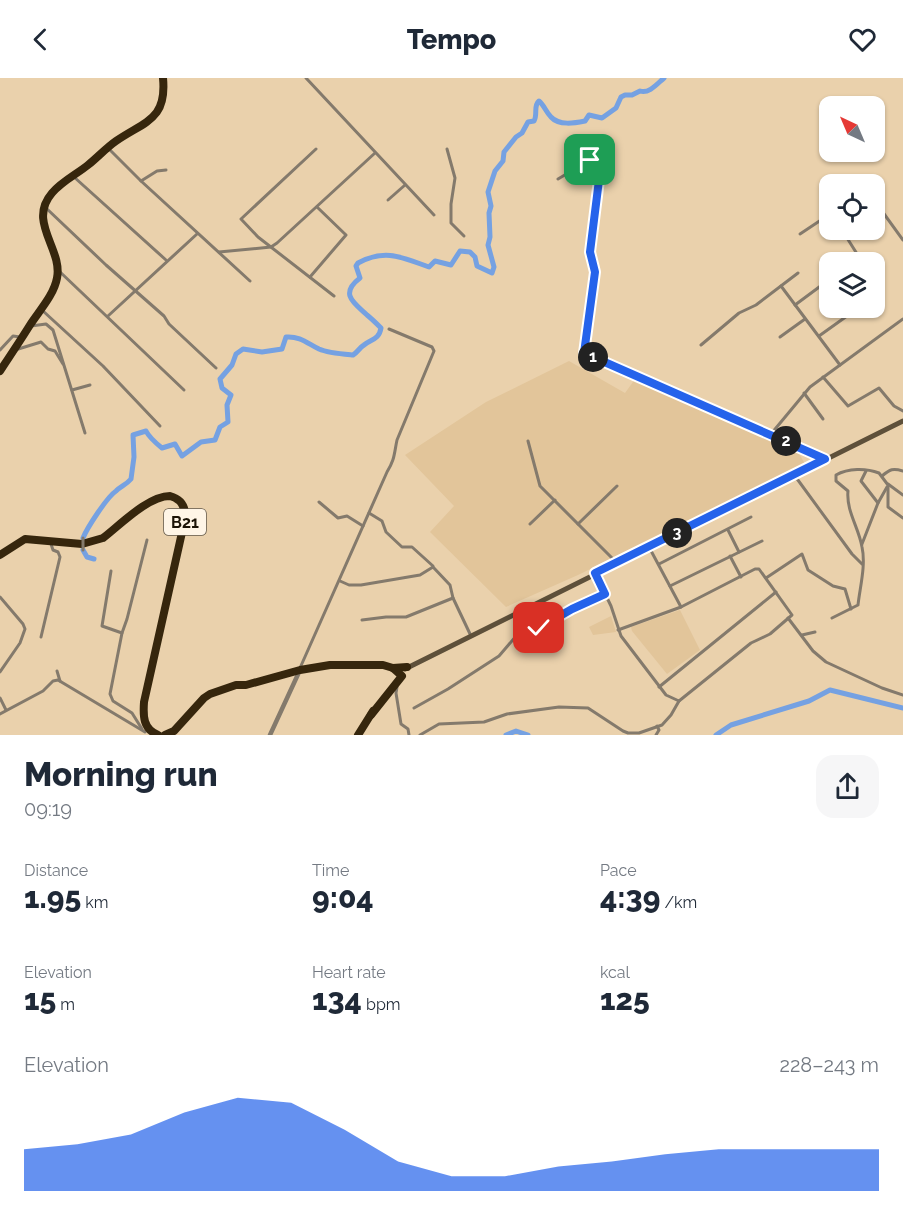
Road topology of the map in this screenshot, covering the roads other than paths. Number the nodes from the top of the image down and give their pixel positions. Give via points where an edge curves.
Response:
1 (164, 78) edge
2 (306, 78) edge
3 (107, 148) junction
4 (316, 149) dead end
5 (447, 149) dead end
6 (375, 153) junction
7 (166, 170) dead end
8 (73, 176) junction
9 (558, 178) dead end
10 (141, 181) junction
11 (405, 185) junction
12 (388, 200) dead end
13 (44, 207) junction
14 (317, 207) junction
15 (434, 215) dead end
16 (885, 215) edge
17 (819, 221) edge
18 (197, 233) junction
19 (800, 234) dead end
20 (464, 237) dead end
21 (903, 240) edge
22 (271, 247) junction
23 (218, 252) junction
24 (166, 260) junction
25 (56, 268) junction
26 (798, 273) dead end
27 (310, 278) junction
28 (250, 281) dead end
29 (781, 286) junction
30 (819, 287) edge
31 (135, 291) junction
32 (334, 296) dead end
33 (795, 305) junction
34 (41, 309) junction
35 (108, 316) junction
36 (844, 318) edge
37 (806, 319) junction
38 (903, 319) edge
39 (29, 327) junction
40 (389, 329) dead end
41 (780, 337) dead end
42 (818, 337) junction
43 (22, 338) junction
44 (701, 345) dead end
45 (0, 350) edge
46 (14, 350) junction
47 (840, 365) junction
48 (216, 369) dead end
49 (66, 370) junction
50 (0, 371) edge
51 (823, 377) junction
52 (90, 385) dead end
53 (72, 390) junction
54 (184, 390) dead end
55 (804, 393) junction
56 (903, 411) edge
57 (823, 419) dead end
58 (903, 421) edge
59 (160, 426) dead end
60 (85, 433) dead end
61 (771, 434) junction
62 (528, 441) dead end
63 (825, 459) junction
64 (866, 471) junction
65 (903, 471) edge
66 (794, 475) junction
67 (882, 476) junction
68 (887, 484) junction
69 (617, 486) dead end
70 (903, 495) edge
71 (555, 500) junction
72 (319, 502) dead end
73 (878, 503) junction
74 (369, 513) junction
75 (751, 518) dead end
76 (903, 518) edge
77 (530, 524) dead end
78 (578, 524) junction
79 (363, 526) junction
80 (728, 530) junction
81 (83, 538) dead end
82 (147, 540) dead end
83 (52, 541) junction
84 (762, 541) dead end
85 (862, 545) junction
86 (649, 547) junction
87 (83, 550) dead end
88 (739, 552) junction
89 (0, 555) edge
90 (730, 556) junction
91 (617, 563) junction
92 (659, 564) junction
93 (862, 565) junction
94 (433, 567) junction
95 (111, 571) dead end
96 (595, 573) junction
97 (741, 577) junction
98 (766, 578) junction
99 (340, 581) junction
100 (670, 586) junction
101 (776, 592) junction
102 (605, 594) junction
103 (0, 597) edge
104 (453, 598) junction
105 (681, 607) junction
106 (852, 609) junction
107 (518, 612) junction
108 (788, 618) junction
109 (832, 618) dead end
110 (362, 620) dead end
111 (523, 628) junction
112 (618, 630) junction
113 (815, 632) dead end
114 (122, 633) junction
115 (802, 635) junction
116 (471, 636) junction
117 (41, 637) dead end
118 (443, 649) junction
119 (407, 667) joint
120 (300, 670) junction
121 (57, 671) dead end
122 (0, 672) edge
123 (397, 675) junction
124 (60, 681) junction
125 (659, 687) junction
126 (903, 695) edge
127 (0, 699) edge
128 (679, 701) junction
129 (414, 708) dead end
130 (6, 710) junction
131 (0, 714) edge
132 (657, 726) junction
133 (158, 735) edge
134 (165, 735) edge
135 (270, 735) edge
136 (358, 735) edge
137 (409, 735) edge
138 (420, 735) edge
139 (656, 735) edge

1 - 3 highway via 163,97 155,116
2 - 6 street
3 - 8 highway
3 - 10 street
4 - 22 street via 242,218 248,229
5 - 20 street via 455,178 451,223
6 - 11 street
6 - 14 street
7 - 10 street
8 - 13 highway via 52,193
8 - 24 street
9 - 61 street via 590,160 600,172 590,252 595,272 585,354
10 - 18 street
11 - 12 street
11 - 15 street
13 - 25 highway via 43,224
13 - 31 street
14 - 22 street
14 - 27 street via 346,235
16 - 21 street
17 - 19 street
18 - 23 street
18 - 24 street
22 - 23 street
22 - 27 street
23 - 28 street
24 - 31 street
25 - 34 highway via 56,283
25 - 35 street
26 - 29 street
27 - 32 street
29 - 33 street
29 - 44 street via 739,313
30 - 33 street
31 - 35 street
31 - 48 street
33 - 37 street
34 - 39 highway
34 - 59 street
35 - 54 street
36 - 42 street
37 - 41 street
37 - 42 street
38 - 47 street
39 - 43 highway
39 - 49 street via 51,327
40 - 74 street via 434,351 397,440 393,462
42 - 47 street
43 - 45 street via 13,336
43 - 46 highway
46 - 49 street via 43,343 45,348 55,351
46 - 50 highway
47 - 51 street
49 - 53 street
51 - 55 street
51 - 56 street via 848,406 879,388
52 - 53 street
53 - 60 street
55 - 57 street
55 - 61 street
58 - 63 main road
61 - 63 street
62 - 71 street via 540,486
63 - 66 main road
64 - 67 street
64 - 73 street via 861,481
64 - 85 street via 844,471 835,477 848,491
65 - 67 street via 889,470
66 - 86 main road
66 - 93 street
67 - 68 street
68 - 70 street
68 - 73 street
68 - 76 street via 888,507
69 - 78 street
71 - 77 street
71 - 78 street
72 - 79 street via 338,518 347,516
73 - 85 street
74 - 79 street
74 - 94 street via 382,521 386,532 402,547 412,547
75 - 80 street
78 - 91 street
79 - 99 street
80 - 88 street
80 - 92 street
81 - 87 street, bridge
82 - 114 street
83 - 89 highway, B21 via 25,539
83 - 117 street via 51,548 60,557
83 - 133 highway, B21 via 95,542 162,496 174,497 184,507 184,528 144,702 145,724
84 - 88 street
85 - 93 street
86 - 91 main road
86 - 92 street
88 - 90 street
90 - 97 street
90 - 100 street
91 - 96 main road
92 - 100 street
93 - 106 street via 858,605
94 - 99 street via 420,575 361,585
94 - 104 street via 450,585
95 - 114 street via 102,626
96 - 102 street
96 - 107 main road
97 - 98 street via 757,569
97 - 105 street
98 - 101 street
98 - 106 street via 802,554 808,570 845,590
99 - 120 street
100 - 105 street
101 - 108 street via 791,612
101 - 125 street
102 - 111 street via 539,628
102 - 112 street
103 - 122 street via 25,631
104 - 110 street via 406,617
104 - 116 street
105 - 112 street
106 - 109 street
107 - 111 street
107 - 116 main road
108 - 115 street
108 - 128 street
111 - 129 street via 499,656
112 - 125 street
113 - 115 street
114 - 124 street via 110,696 132,713 144,730
115 - 126 street via 813,651 831,664
116 - 118 main road
118 - 119 main road
118 - 123 main road
119 - 123 highway
120 - 123 highway via 330,665 376,666
120 - 134 highway via 210,694 196,704 174,731
120 - 135 street
121 - 124 street
123 - 136 highway
123 - 137 street via 401,724
124 - 130 street via 53,681 43,691
125 - 128 street via 669,698
127 - 130 street
128 - 132 street via 668,720
130 - 131 street
132 - 138 street via 628,733 588,708 559,707 507,714 484,722 439,724
132 - 139 street

